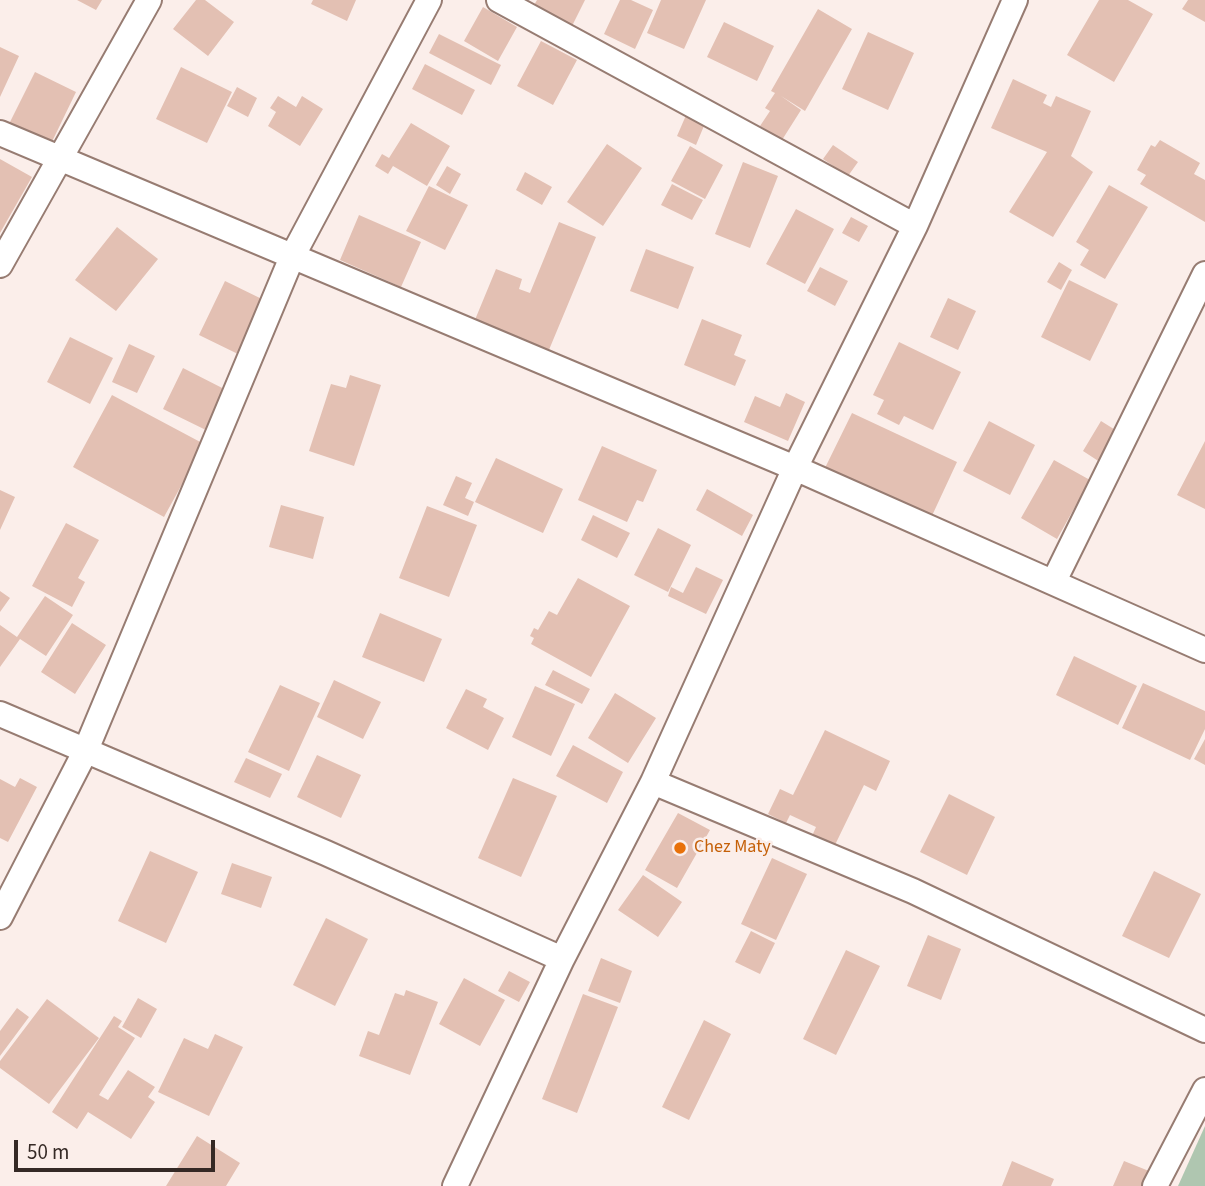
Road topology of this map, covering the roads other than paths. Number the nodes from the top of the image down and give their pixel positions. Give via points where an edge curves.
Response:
1 (149, 0) edge
2 (429, 0) edge
3 (499, 0) edge
4 (1016, 0) edge
5 (0, 133) edge
6 (58, 159) junction
7 (915, 226) junction
8 (292, 257) junction
9 (0, 265) edge
10 (1205, 274) edge
11 (795, 468) junction
12 (1054, 581) junction
13 (1205, 650) edge
14 (0, 714) edge
15 (85, 752) junction
16 (653, 782) junction
17 (0, 917) edge
18 (562, 959) junction
19 (1205, 1030) edge
20 (1205, 1090) edge
21 (455, 1186) edge
22 (1155, 1186) edge

1 - 6 street
2 - 8 street
3 - 7 street
4 - 7 street
5 - 6 street
6 - 8 street
6 - 9 street
7 - 11 street
8 - 11 street
8 - 15 street
10 - 12 street
11 - 12 street
11 - 16 street
12 - 13 street
14 - 15 street
15 - 17 street
15 - 18 street
16 - 18 street
16 - 19 street via 913,891
18 - 21 street
20 - 22 street

